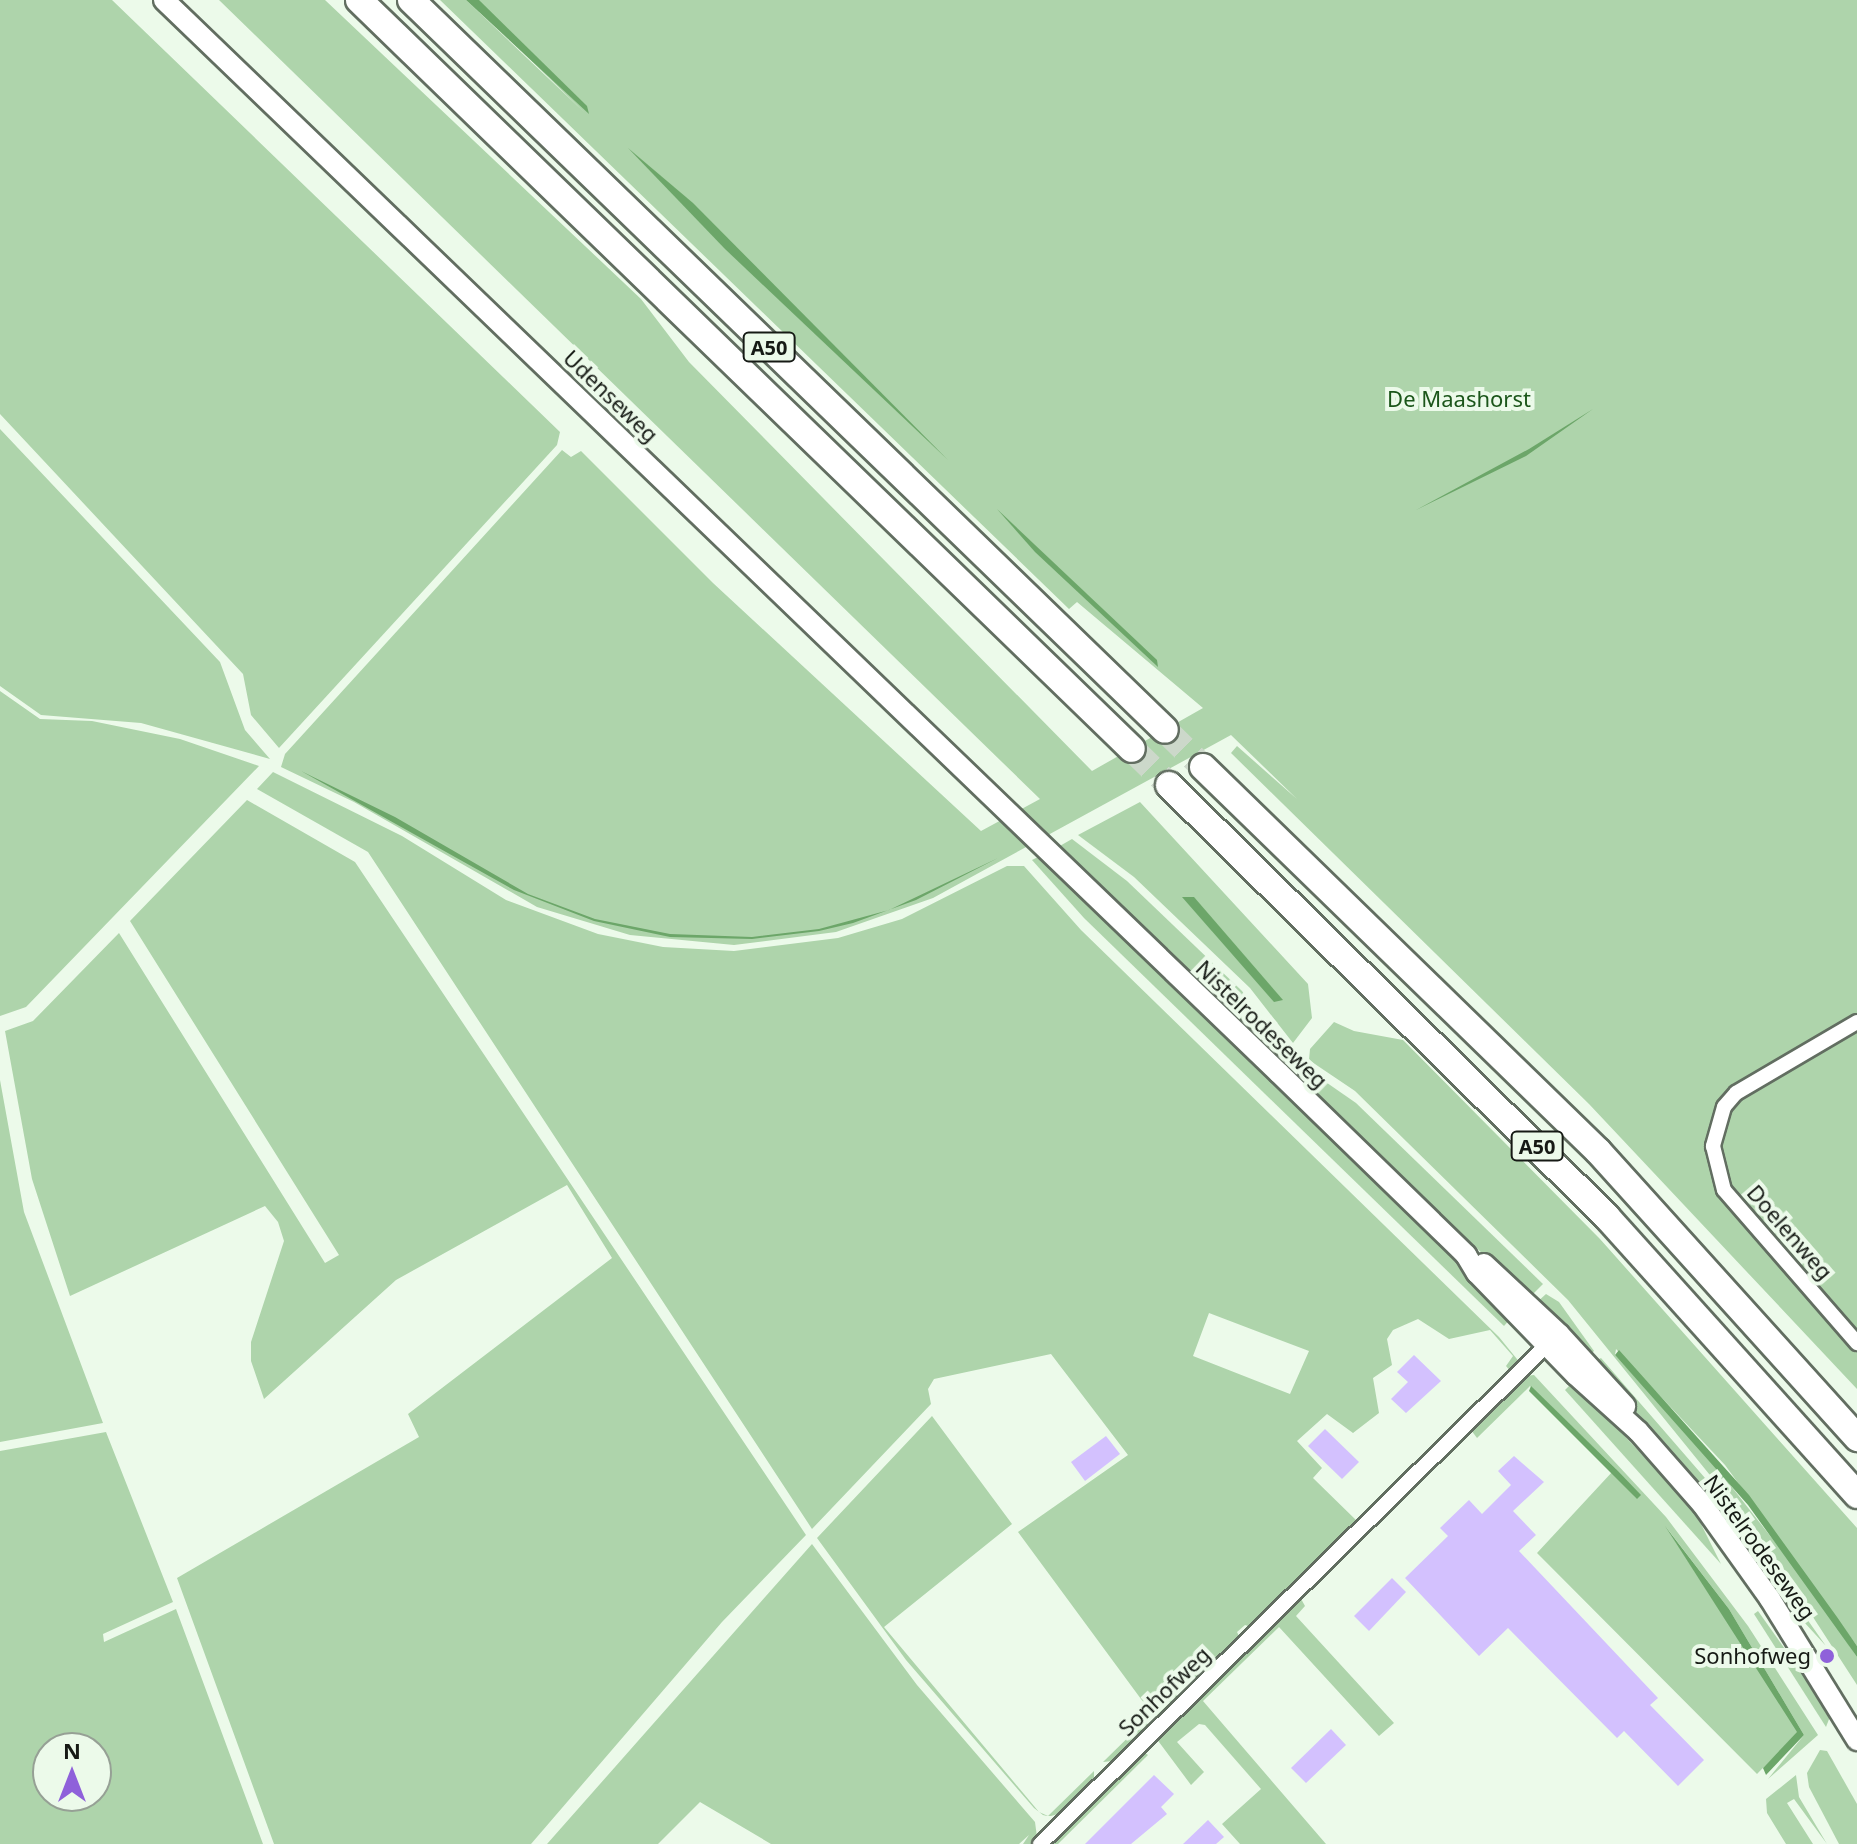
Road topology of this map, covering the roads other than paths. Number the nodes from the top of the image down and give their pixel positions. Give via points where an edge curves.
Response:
1 (164, 0) edge
2 (359, 0) edge
3 (411, 0) edge
4 (1165, 730) tunnel mouth
5 (1132, 749) tunnel mouth
6 (1203, 767) tunnel mouth
7 (1169, 785) tunnel mouth
8 (1024, 828) joint
9 (1857, 1022) edge
10 (1553, 1340) junction
11 (1857, 1343) edge
12 (1857, 1438) edge
13 (1857, 1495) edge
14 (1857, 1740) edge
15 (1040, 1844) edge

1 - 8 street, Udenseweg
2 - 5 highway, A50
3 - 4 highway, A50
6 - 12 highway, A50 via 1598,1151
7 - 13 highway, A50 via 1607,1217
8 - 10 street, Nistelrodeseweg via 1466,1255 1487,1266
9 - 11 street, Doelenweg via 1736,1093 1724,1107 1713,1146 1724,1190
10 - 14 street, Nistelrodeseweg via 1627,1409 1638,1431 1703,1505 1770,1599
10 - 15 street, Sonhofweg

